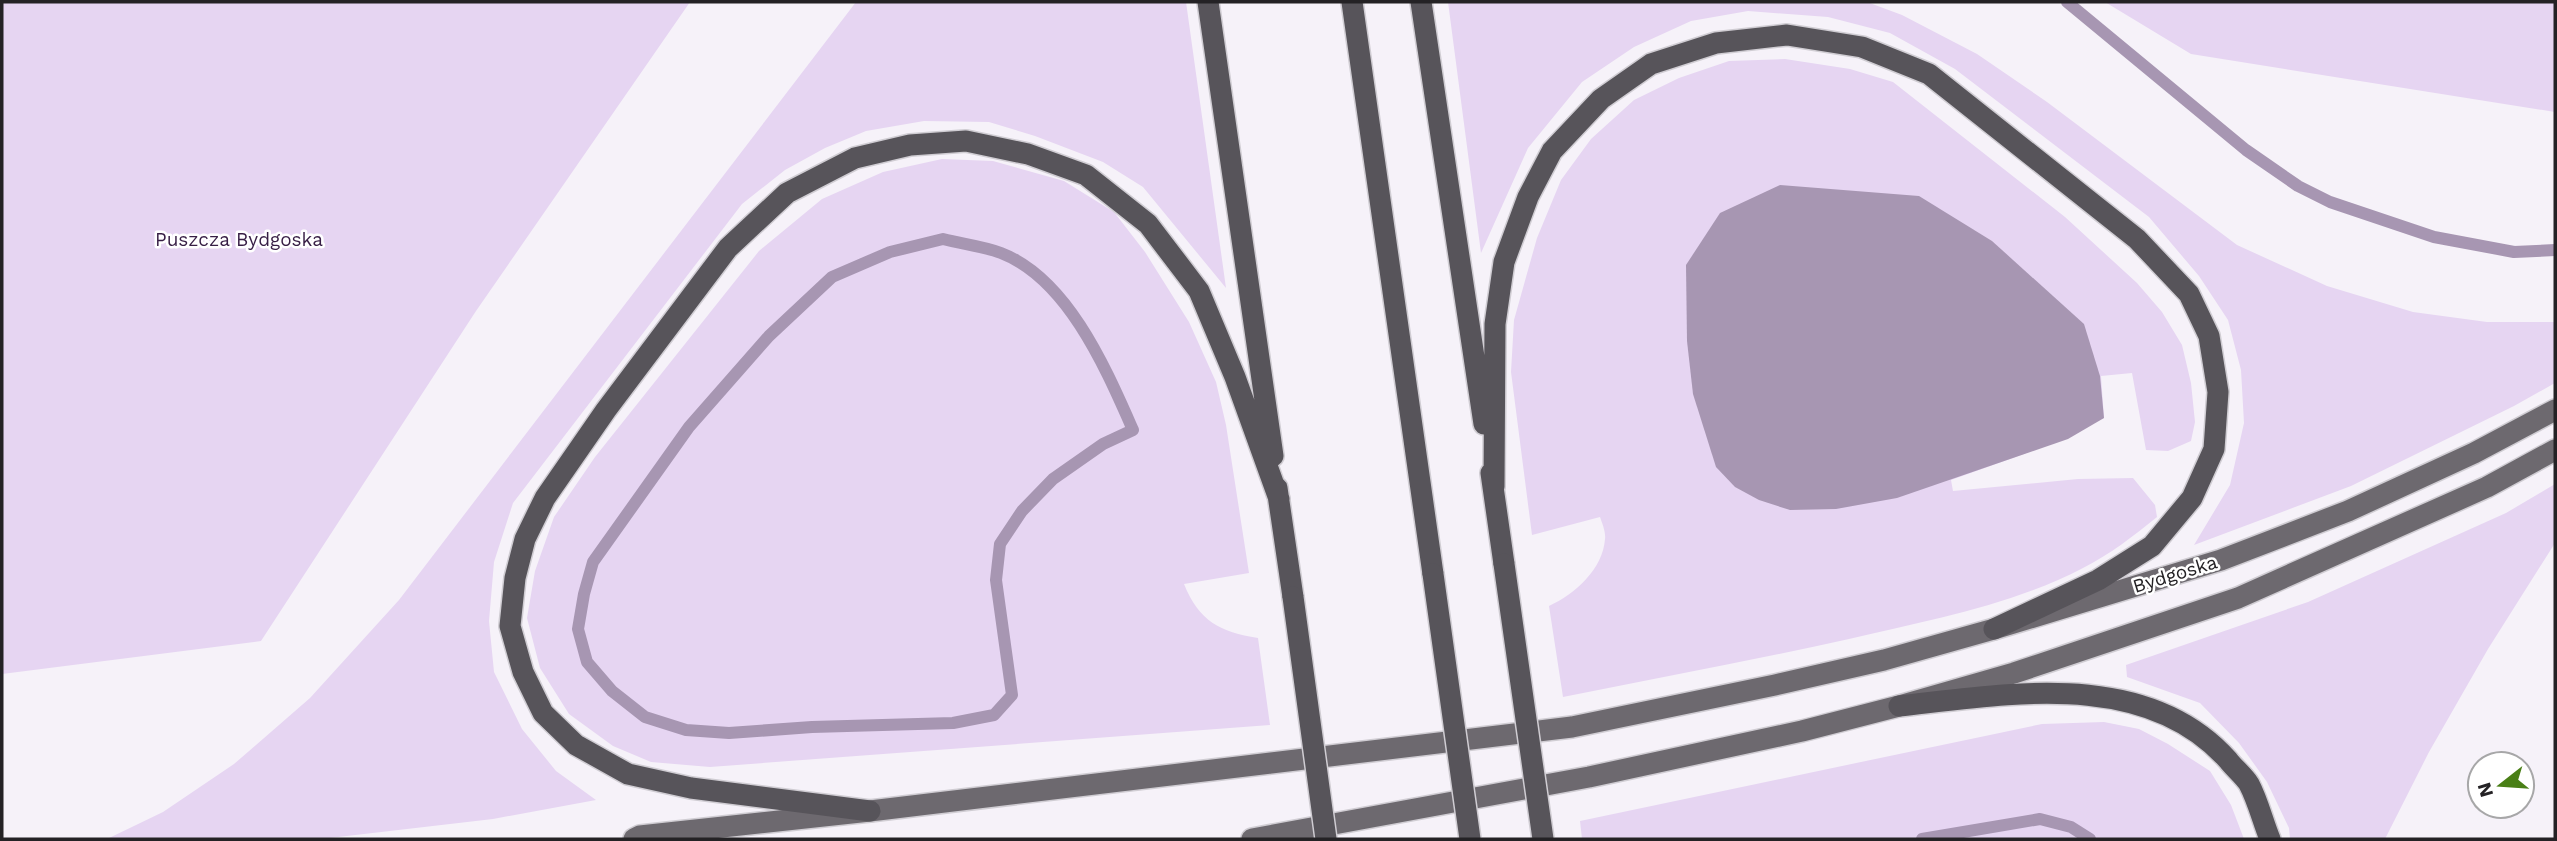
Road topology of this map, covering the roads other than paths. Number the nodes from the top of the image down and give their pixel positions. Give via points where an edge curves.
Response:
1 (1208, 2) edge
2 (1352, 2) edge
3 (1421, 2) edge
4 (2555, 410) edge
5 (2555, 450) edge
6 (1493, 487) junction
7 (1279, 499) junction
8 (1994, 629) junction
9 (1899, 706) junction
10 (870, 811) junction
11 (634, 839) edge
12 (1252, 839) edge
13 (1326, 839) edge
14 (1470, 839) edge
15 (1543, 839) edge
16 (2270, 839) edge

1 - 7 highway
2 - 14 highway, bridge
3 - 6 highway
4 - 8 main road, Bydgoska via 2348,511 2221,560
5 - 9 main road via 2487,487 2238,598 2121,639
6 - 8 highway via 1495,324 1504,262 1528,197 1552,151 1601,99 1651,64 1716,43 1787,35 1862,47 1929,74 2137,239 2189,294 2208,336 2218,391 2214,449 2192,498 2152,546 2098,580
6 - 15 highway, bridge
7 - 10 highway via 1199,291 1148,224 1086,175 1028,154 966,141 910,145 855,158 786,193 728,248 545,498 525,539 510,626 523,672 543,712 576,745 628,774 691,788
7 - 13 highway, bridge
8 - 10 main road, Bydgoska via 1884,660 1572,727
9 - 12 main road via 1589,777
9 - 16 highway via 2018,692 2089,695 2154,708 2218,749 2248,783
10 - 11 main road, Bydgoska

